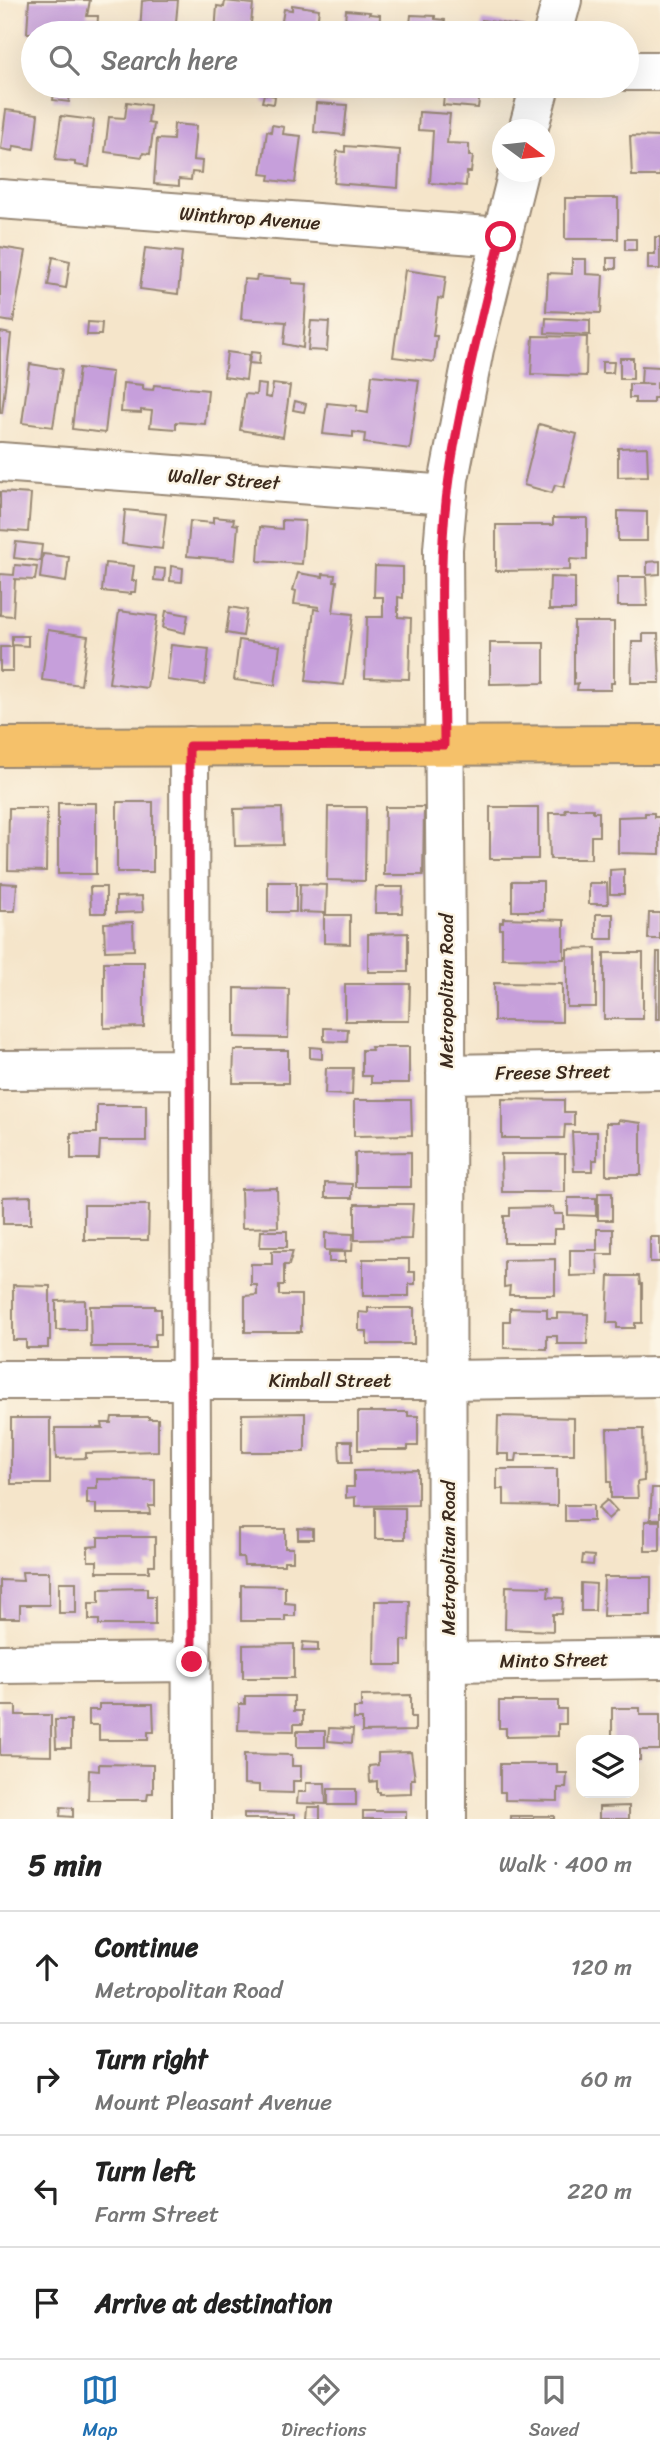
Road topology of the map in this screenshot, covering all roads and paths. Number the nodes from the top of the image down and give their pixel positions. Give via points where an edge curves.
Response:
1 (562, 0) edge
2 (557, 21) edge
3 (639, 71) edge
4 (660, 71) edge
5 (537, 98) edge
6 (531, 119) edge
7 (515, 182) edge
8 (0, 200) edge
9 (501, 237) junction
10 (0, 462) edge
11 (448, 495) junction
12 (444, 745) junction
13 (660, 745) edge
14 (189, 746) junction
15 (0, 747) edge
16 (190, 1069) junction
17 (0, 1070) edge
18 (660, 1070) edge
19 (446, 1074) junction
20 (660, 1377) edge
21 (191, 1379) junction
22 (0, 1380) edge
23 (447, 1380) junction
24 (660, 1659) edge
25 (192, 1662) junction
26 (448, 1662) junction
27 (0, 1664) edge
28 (192, 1819) edge
29 (447, 1819) edge

1 - 2 street
3 - 4 street
5 - 6 street
7 - 9 street, Metropolitan Road
8 - 9 street, Winthrop Avenue
9 - 11 street, Metropolitan Road via 474,349
10 - 11 street, Waller Street
11 - 12 street, Metropolitan Road via 443,550
12 - 13 main road
12 - 14 main road
12 - 19 street, Metropolitan Road
14 - 15 main road
14 - 16 street
16 - 17 street
16 - 21 street
18 - 19 street, Freese Street
19 - 23 street, Metropolitan Road
20 - 23 street, Kimball Street
21 - 22 street, Kimball Street
21 - 23 street, Kimball Street
21 - 25 street
23 - 26 street, Metropolitan Road
24 - 26 street, Minto Street
25 - 27 street
25 - 28 street
26 - 29 street, Metropolitan Road

